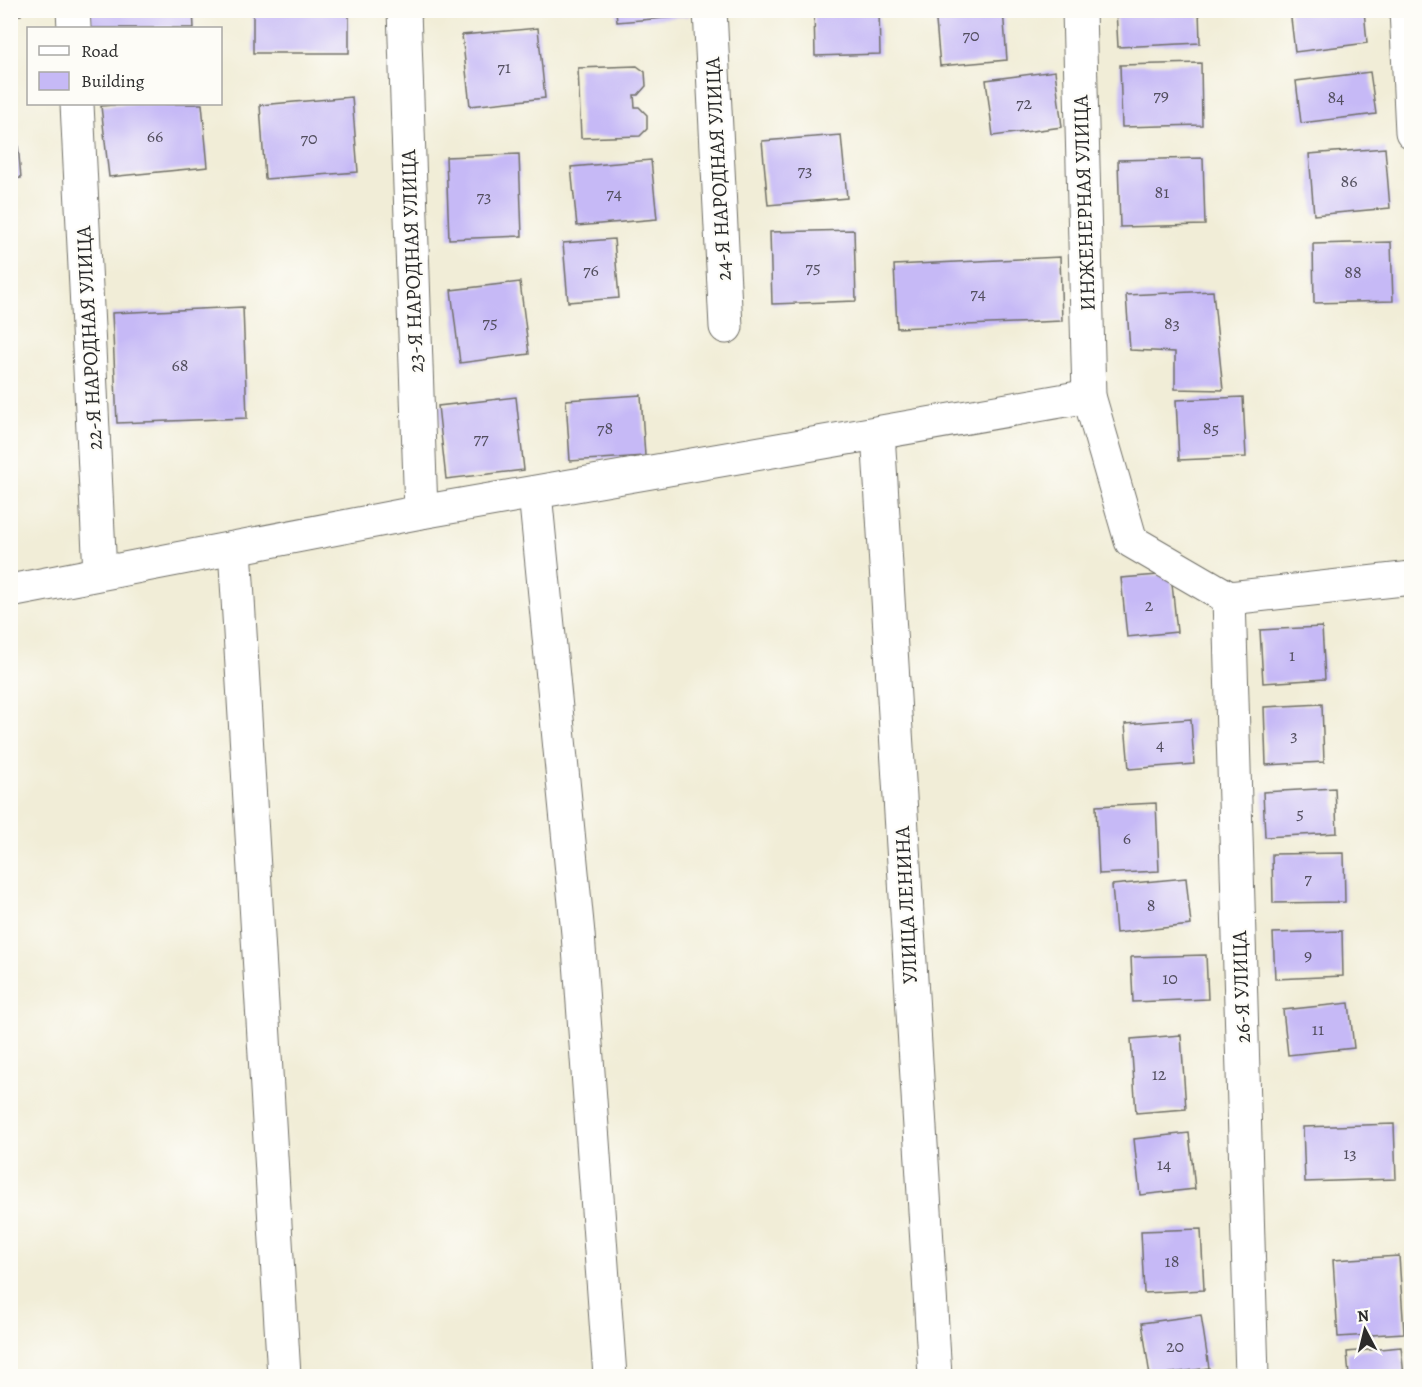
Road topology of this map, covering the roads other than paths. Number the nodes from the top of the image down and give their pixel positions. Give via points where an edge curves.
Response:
1 (73, 10) edge
2 (404, 10) edge
3 (711, 10) edge
4 (1079, 10) edge
5 (1406, 10) edge
6 (74, 27) edge
7 (77, 105) edge
8 (1412, 132) edge
9 (726, 327) dead end
10 (1089, 396) junction
11 (878, 432) junction
12 (535, 492) junction
13 (420, 512) junction
14 (235, 548) junction
15 (100, 573) junction
16 (1412, 578) edge
17 (10, 591) edge
18 (1229, 598) junction
19 (284, 1377) edge
20 (610, 1377) edge
21 (934, 1377) edge
22 (1252, 1377) edge

1 - 6 street
2 - 13 street, 23-Я НАРОДНАЯ УЛИЦА
3 - 9 street, 24-Я НАРОДНАЯ УЛИЦА
4 - 10 street, ИНЖЕНЕРНАЯ УЛИЦА
5 - 8 street
7 - 15 street, 22-Я НАРОДНАЯ УЛИЦА
10 - 11 street
10 - 18 street, ИНЖЕНЕРНАЯ УЛИЦА via 1131,541
11 - 12 street
11 - 21 street, УЛИЦА ЛЕНИНА
12 - 13 street
12 - 20 street via 578,934
13 - 14 street
14 - 15 street
14 - 19 street
15 - 17 street
16 - 18 street
18 - 22 street, 26-Я УЛИЦА

